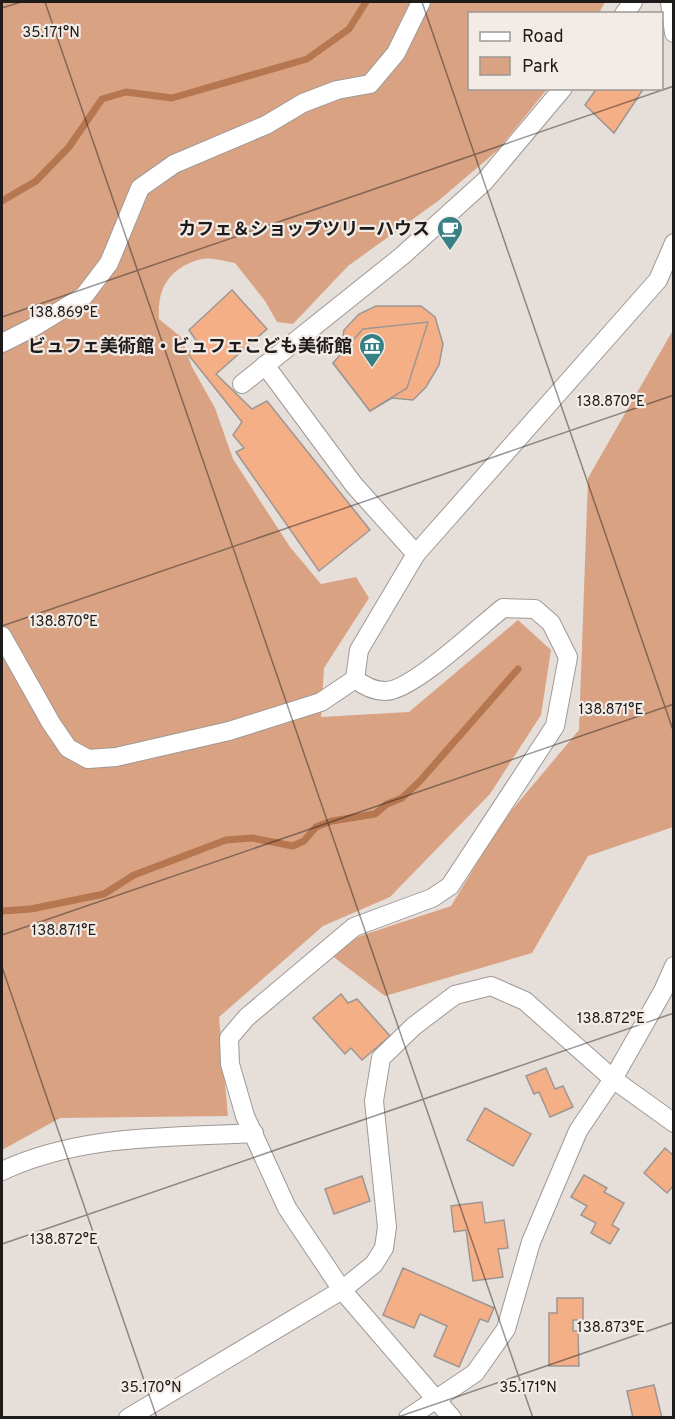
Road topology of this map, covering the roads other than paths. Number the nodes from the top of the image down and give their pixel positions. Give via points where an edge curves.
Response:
1 (421, 2) edge
2 (670, 2) edge
3 (674, 33) edge
4 (561, 90) edge
5 (674, 243) edge
6 (2, 343) edge
7 (265, 365) junction
8 (242, 384) dead end
9 (416, 554) junction
10 (2, 636) edge
11 (355, 679) junction
12 (674, 966) edge
13 (614, 1079) junction
14 (674, 1123) edge
15 (254, 1133) junction
16 (2, 1171) edge
17 (342, 1290) junction
18 (434, 1399) junction
19 (128, 1418) edge
20 (408, 1418) edge
21 (452, 1418) edge

1 - 6 street via 396,53 370,84 337,90 303,103 266,125 174,164 140,188 109,263 84,296
2 - 3 street
4 - 7 street via 486,181 402,256
5 - 9 street via 658,280
7 - 8 street
7 - 9 street via 354,485
9 - 11 street via 359,650
10 - 11 street via 68,748 88,759 116,757 228,731 321,702
11 - 15 street via 366,688 387,692 429,670 503,608 535,609 551,623 568,657 555,726 450,886 432,897 354,927 246,1017 229,1038 230,1064
12 - 13 street
13 - 14 street
13 - 17 street via 525,1001 491,987 455,995 414,1026 381,1058 374,1101 383,1165 387,1227 384,1248 374,1264
13 - 18 street via 578,1131 531,1242 506,1329 475,1373
15 - 16 street via 91,1143 54,1151
15 - 17 street via 287,1208
17 - 18 street
17 - 19 street
18 - 20 street
18 - 21 street

